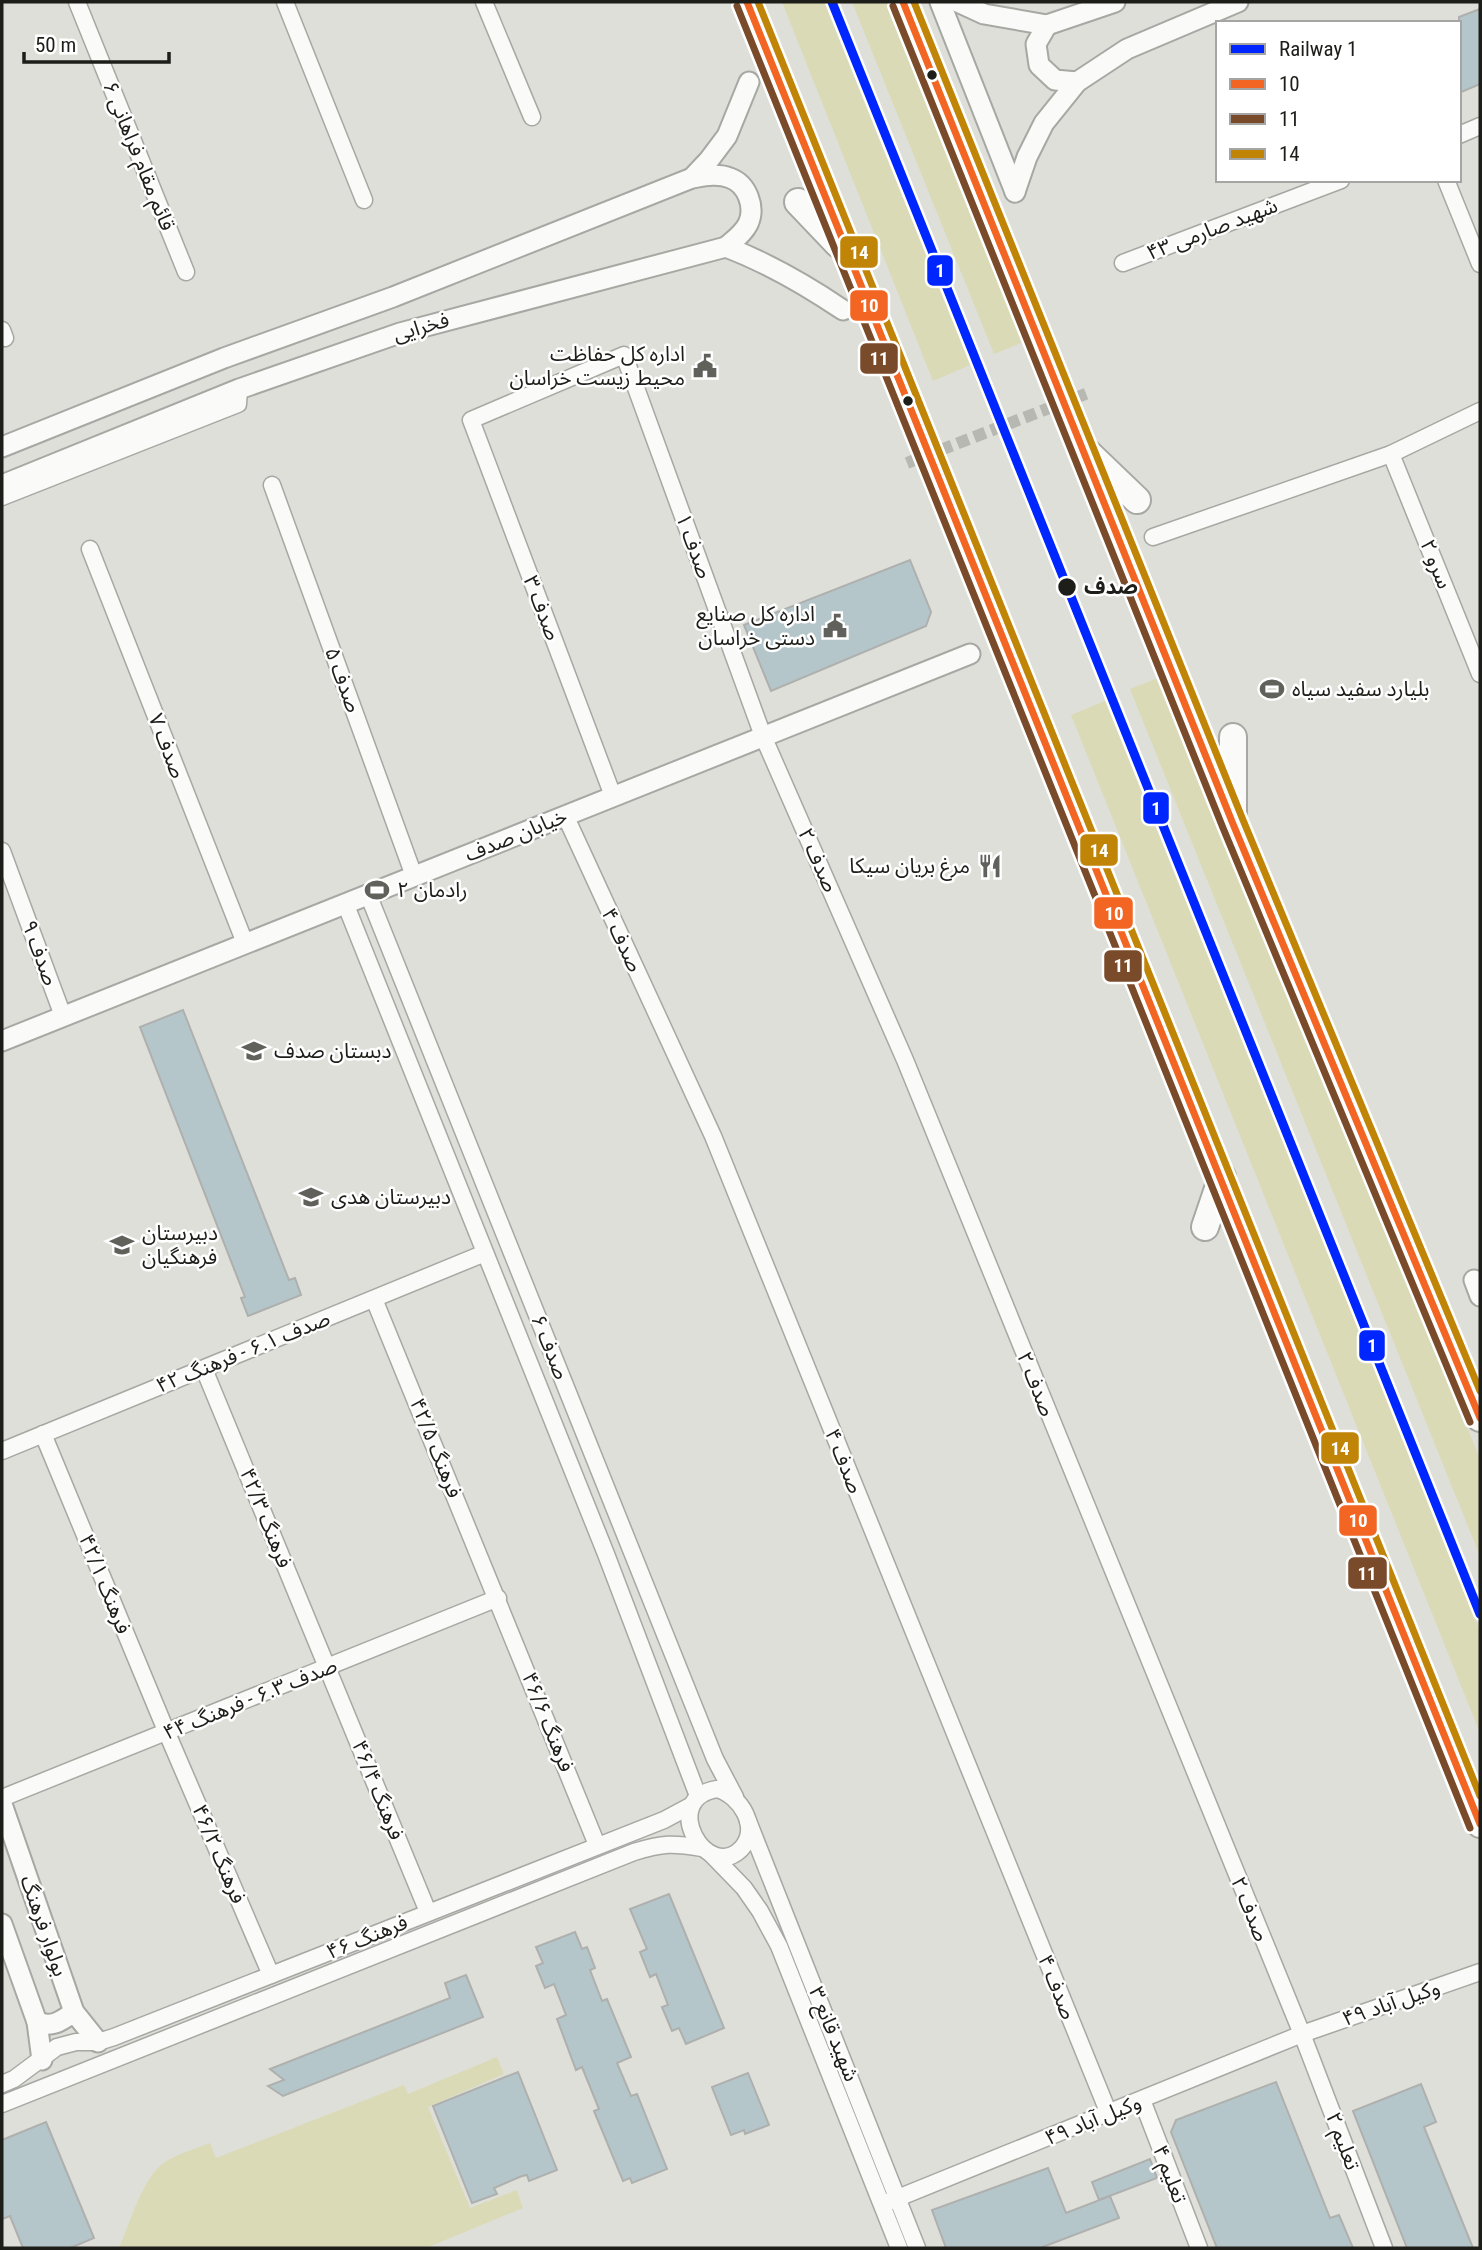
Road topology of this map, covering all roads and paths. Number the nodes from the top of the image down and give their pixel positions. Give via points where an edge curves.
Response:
1 (77, 2) edge
2 (285, 2) edge
3 (484, 2) edge
4 (747, 2) edge
5 (903, 2) edge
6 (940, 2) edge
7 (958, 2) edge
8 (1115, 2) edge
9 (1238, 2) edge
10 (1047, 25) junction
11 (749, 82) dead end
12 (1077, 82) junction
13 (532, 117) dead end
14 (1480, 126) edge
15 (1461, 134) edge
16 (692, 178) junction
17 (1336, 182) edge
18 (1447, 182) edge
19 (364, 200) dead end
20 (797, 202) dead end
21 (726, 247) junction
22 (848, 254) junction
23 (1123, 263) dead end
24 (1480, 264) edge
25 (186, 272) dead end
26 (843, 310) dead end
27 (624, 355) joint
28 (239, 389) junction
29 (1480, 411) edge
30 (2, 447) edge
31 (1081, 447) junction
32 (1391, 454) junction
33 (2, 485) edge
34 (272, 485) dead end
35 (2, 497) edge
36 (1137, 500) dead end
37 (1153, 537) dead end
38 (90, 549) dead end
39 (961, 657) dead end
40 (1480, 674) edge
41 (763, 736) junction
42 (1233, 737) dead end
43 (613, 796) junction
44 (565, 815) junction
45 (1233, 824) junction
46 (2, 851) edge
47 (414, 876) junction
48 (368, 894) junction
49 (345, 903) junction
50 (245, 943) junction
51 (63, 1016) junction
52 (2, 1041) edge
53 (1222, 1177) junction
54 (1205, 1227) dead end
55 (485, 1253) junction
56 (374, 1299) junction
57 (204, 1368) junction
58 (1480, 1418) edge
59 (43, 1434) junction
60 (2, 1451) edge
61 (593, 1456) junction
62 (570, 1464) junction
63 (498, 1598) junction
64 (327, 1668) junction
65 (167, 1734) junction
66 (736, 1797) junction
67 (2, 1798) edge
68 (695, 1801) junction
69 (2, 1804) edge
70 (748, 1821) junction
71 (1480, 1824) edge
72 (597, 1845) junction
73 (707, 1851) junction
74 (428, 1912) junction
75 (2, 1924) edge
76 (1480, 1972) edge
77 (271, 1975) junction
78 (74, 2012) junction
79 (37, 2022) junction
80 (1301, 2034) junction
81 (98, 2042) junction
82 (42, 2060) junction
83 (2, 2084) edge
84 (52, 2085) junction
85 (1142, 2101) junction
86 (2, 2104) edge
87 (1109, 2114) junction
88 (899, 2198) junction
89 (883, 2204) junction
90 (899, 2248) edge
91 (917, 2248) edge
92 (1199, 2248) edge
93 (1384, 2248) edge

1 - 25 street, قائم مقام فراهانی ۶
2 - 19 street
3 - 13 street
4 - 22 highway
5 - 31 highway
6 - 12 street via 1015,192 1044,123
7 - 10 street via 984,14
8 - 10 street
9 - 12 street via 1127,49
10 - 12 street via 1036,44 1040,65 1055,80
11 - 16 street, فخرایی via 727,136
14 - 15 street
16 - 21 street via 730,178 744,188 751,204 749,221
16 - 30 street, فخرایی
17 - 23 street, شهید صارمی ۴۳
18 - 24 street
20 - 22 highway
21 - 26 street via 805,285
21 - 28 street, فخرایی via 400,333
22 - 53 highway
27 - 41 street, صدف ۱
27 - 43 street, صدف ۳ via 471,420
28 - 33 street, فخرایی
28 - 35 street via 238,404
29 - 32 street
31 - 36 highway
31 - 45 highway
32 - 37 street
32 - 40 street, سرو ۲
34 - 47 street, صدف ۵
38 - 50 street, صدف ۷
39 - 41 street, خیابان صدف
41 - 43 street, خیابان صدف
41 - 80 street, صدف ۲ via 905,1060
42 - 45 highway
43 - 44 street, خیابان صدف
44 - 47 street, خیابان صدف
44 - 87 street, صدف ۴ via 713,1136
45 - 58 highway
46 - 51 street, صدف ۹
47 - 48 street, خیابان صدف
48 - 49 street, خیابان صدف
48 - 61 street, صدف ۶
49 - 50 street, خیابان صدف
49 - 55 street, صدف ۶
50 - 51 street, خیابان صدف
51 - 52 street, خیابان صدف
53 - 54 highway
53 - 71 highway
55 - 56 street, صدف ۶.۱ - فرهنگ ۴۲
55 - 62 street, صدف ۶
56 - 57 street, صدف ۶.۱ - فرهنگ ۴۲
56 - 63 street, فرهنگ ۴۲/۵
57 - 59 street, صدف ۶.۱ - فرهنگ ۴۲
57 - 64 street, فرهنگ ۴۲/۳
59 - 60 street, صدف ۶.۱ - فرهنگ ۴۲
59 - 65 street, فرهنگ ۴۲/۱
61 - 62 street
61 - 66 street, صدف ۶ via 715,1759
62 - 68 street, صدف ۶
63 - 64 street, صدف ۶.۳ - فرهنگ ۴۴
63 - 72 street, فرهنگ ۴۶/۶
64 - 65 street, صدف ۶.۳ - فرهنگ ۴۴
64 - 74 street, فرهنگ ۴۶/۴
65 - 67 street, صدف ۶.۳ - فرهنگ ۴۴
65 - 77 street, فرهنگ ۴۶/۲
66 - 68 street via 717,1789
66 - 70 street
68 - 72 street, فرهنگ ۴۶ via 664,1820
68 - 73 street via 690,1824 696,1841
69 - 78 street, بولوار فرهنگ
70 - 73 street via 740,1849 721,1857
70 - 88 street, شهید قانع ۳
72 - 74 street, فرهنگ ۴۶
73 - 84 street, فرهنگ ۴۶ via 661,1844 634,1852
73 - 89 street, شهید قانع ۳ via 744,1888 779,1946
74 - 77 street, فرهنگ ۴۶
75 - 79 street, بولوار فرهنگ
76 - 80 street, ۴۹ وکیل آباد
77 - 81 street, فرهنگ ۴۶
78 - 79 street via 57,2024
78 - 81 street, بولوار فرهنگ
79 - 82 street, بولوار فرهنگ
80 - 85 street, وکیل آباد ۴۹
80 - 93 street, تعلیم ۲
81 - 82 street, فرهنگ ۴۶ via 57,2047
82 - 83 street, فرهنگ ۴۶
82 - 84 street
84 - 86 street, فرهنگ ۴۶
85 - 87 street, وکیل آباد ۴۹
85 - 92 street, تعلیم ۴
87 - 88 street, وکیل آباد ۴۹
88 - 89 street, وکیل آباد ۴۹
88 - 91 street, شهید قانع ۳
89 - 90 street, شهید قانع ۳

